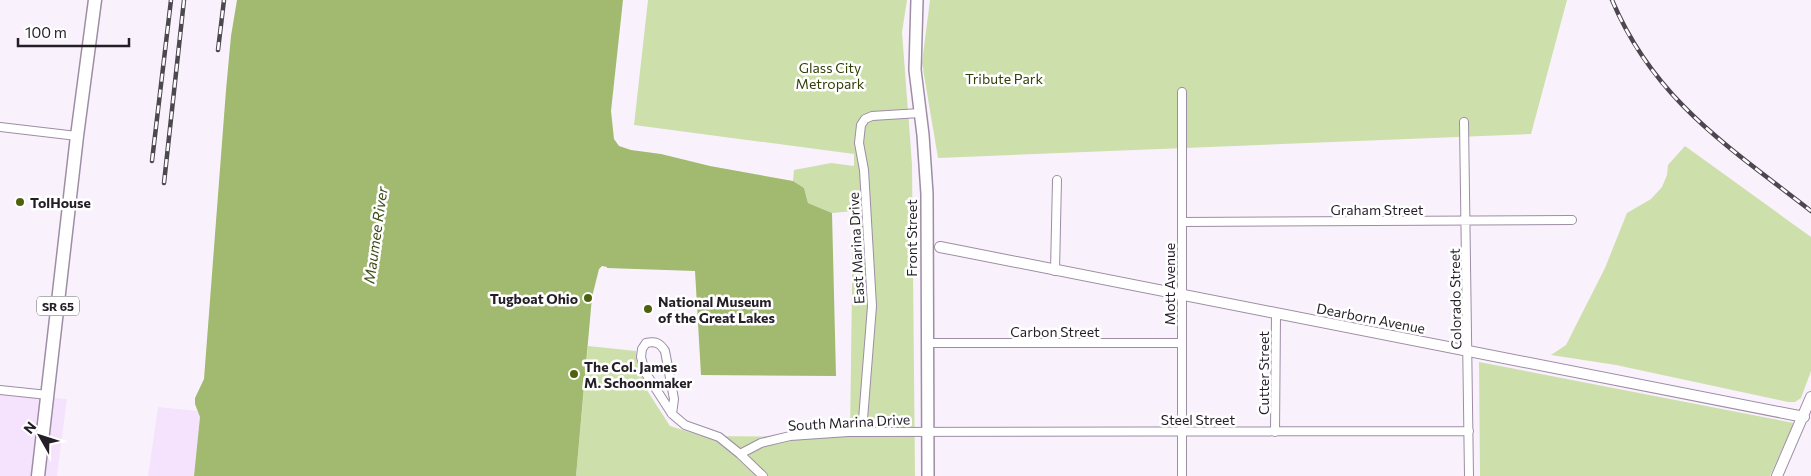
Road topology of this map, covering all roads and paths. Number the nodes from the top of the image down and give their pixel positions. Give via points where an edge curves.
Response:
1 (95, 0) edge
2 (917, 0) edge
3 (1182, 92) dead end
4 (920, 113) junction
5 (1464, 122) dead end
6 (0, 127) edge
7 (77, 136) junction
8 (1057, 180) dead end
9 (1572, 220) dead end
10 (1466, 221) junction
11 (1182, 222) junction
12 (926, 244) junction
13 (940, 247) joint
14 (1055, 271) junction
15 (1182, 295) junction
16 (1276, 314) junction
17 (927, 343) junction
18 (1182, 343) junction
19 (1468, 351) junction
20 (0, 390) edge
21 (48, 396) junction
22 (1811, 397) edge
23 (672, 414) junction
24 (1807, 418) edge
25 (862, 432) junction
26 (928, 432) junction
27 (1182, 432) junction
28 (1275, 432) junction
29 (1469, 432) junction
30 (740, 454) junction
31 (38, 476) edge
32 (763, 476) edge
33 (928, 476) edge
34 (1182, 476) edge
35 (1469, 476) edge
36 (1777, 476) edge

1 - 7 main road, SR 65
2 - 4 main road, Front Street via 915,70
3 - 11 street, Mott Avenue
4 - 12 main road, Front Street via 927,194
4 - 25 street, East Marina Drive via 872,116 861,125 859,143 865,185 872,306
5 - 10 street, Colorado Street
6 - 7 street
7 - 21 main road, SR 65
8 - 14 street
9 - 10 street, Graham Street
10 - 11 street, Graham Street
10 - 19 street, Colorado Street
11 - 15 street, Mott Avenue
12 - 13 street, Dearborn Avenue
12 - 17 main road, Front Street
13 - 14 street, Dearborn Avenue
14 - 15 street, Dearborn Avenue
15 - 16 street, Dearborn Avenue
15 - 18 street, Mott Avenue
16 - 19 street, Dearborn Avenue
16 - 28 street, Cutter Street
17 - 18 street, Carbon Street
17 - 26 main road, Front Street
18 - 27 street, Mott Avenue
19 - 24 street, Dearborn Avenue
19 - 29 street, Colorado Street
20 - 21 street
21 - 31 main road, SR 65
22 - 24 street
23 - 23 street via 674,399 665,351 654,342 646,343 641,357 645,372
23 - 30 street via 684,425 719,437
24 - 36 street
25 - 26 street, South Marina Drive
25 - 30 street, South Marina Drive via 790,436 761,443
26 - 27 street, Steel Street
26 - 33 main road, Front Street
27 - 28 street, Steel Street
27 - 34 street, Mott Avenue
28 - 29 street, Steel Street
29 - 35 street, Colorado Street
30 - 32 street

